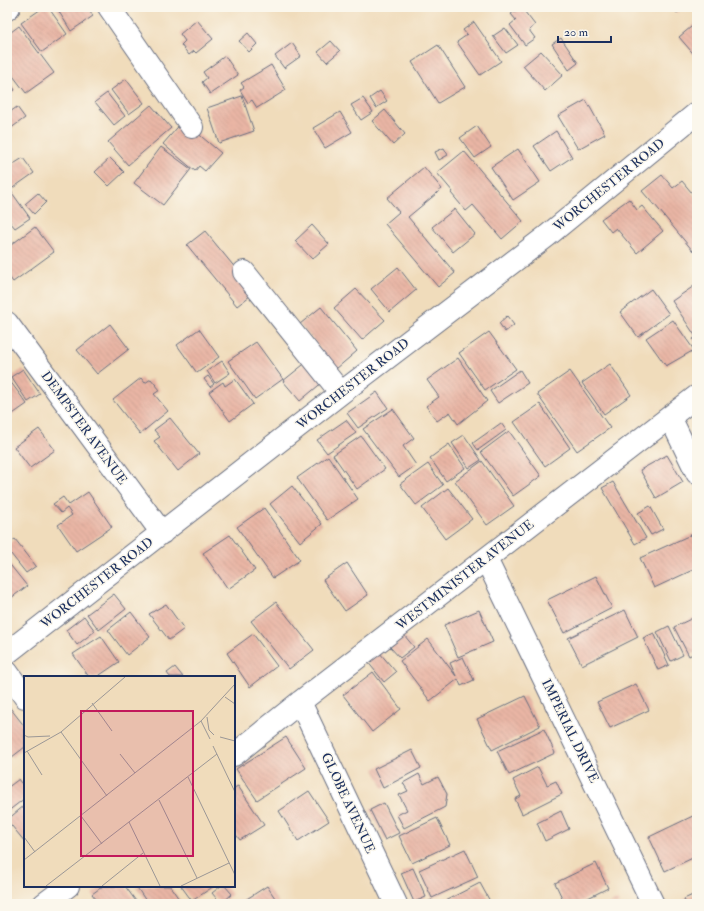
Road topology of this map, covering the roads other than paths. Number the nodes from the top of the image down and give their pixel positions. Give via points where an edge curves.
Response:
1 (109, 7) edge
2 (697, 114) edge
3 (192, 127) dead end
4 (244, 272) dead end
5 (7, 323) edge
6 (341, 393) junction
7 (697, 396) edge
8 (670, 417) junction
9 (697, 473) edge
10 (162, 533) junction
11 (486, 559) junction
12 (7, 653) edge
13 (7, 672) edge
14 (24, 696) edge
15 (300, 702) junction
16 (235, 754) edge
17 (67, 887) edge
18 (389, 901) edge
19 (44, 904) edge
20 (653, 904) edge

1 - 3 street
2 - 6 street, WORCHESTER ROAD via 547,236
4 - 6 street
5 - 10 street, DEMPSTER AVENUE
6 - 10 street, WORCHESTER ROAD
7 - 8 street, WESTMINISTER AVENUE
8 - 9 street
8 - 11 street, WESTMINISTER AVENUE
10 - 12 street, WORCHESTER ROAD
11 - 15 street, WESTMINISTER AVENUE
11 - 20 street, IMPERIAL DRIVE
13 - 14 street
15 - 16 street, WESTMINISTER AVENUE
15 - 18 street, GLOBE AVENUE
17 - 19 street

